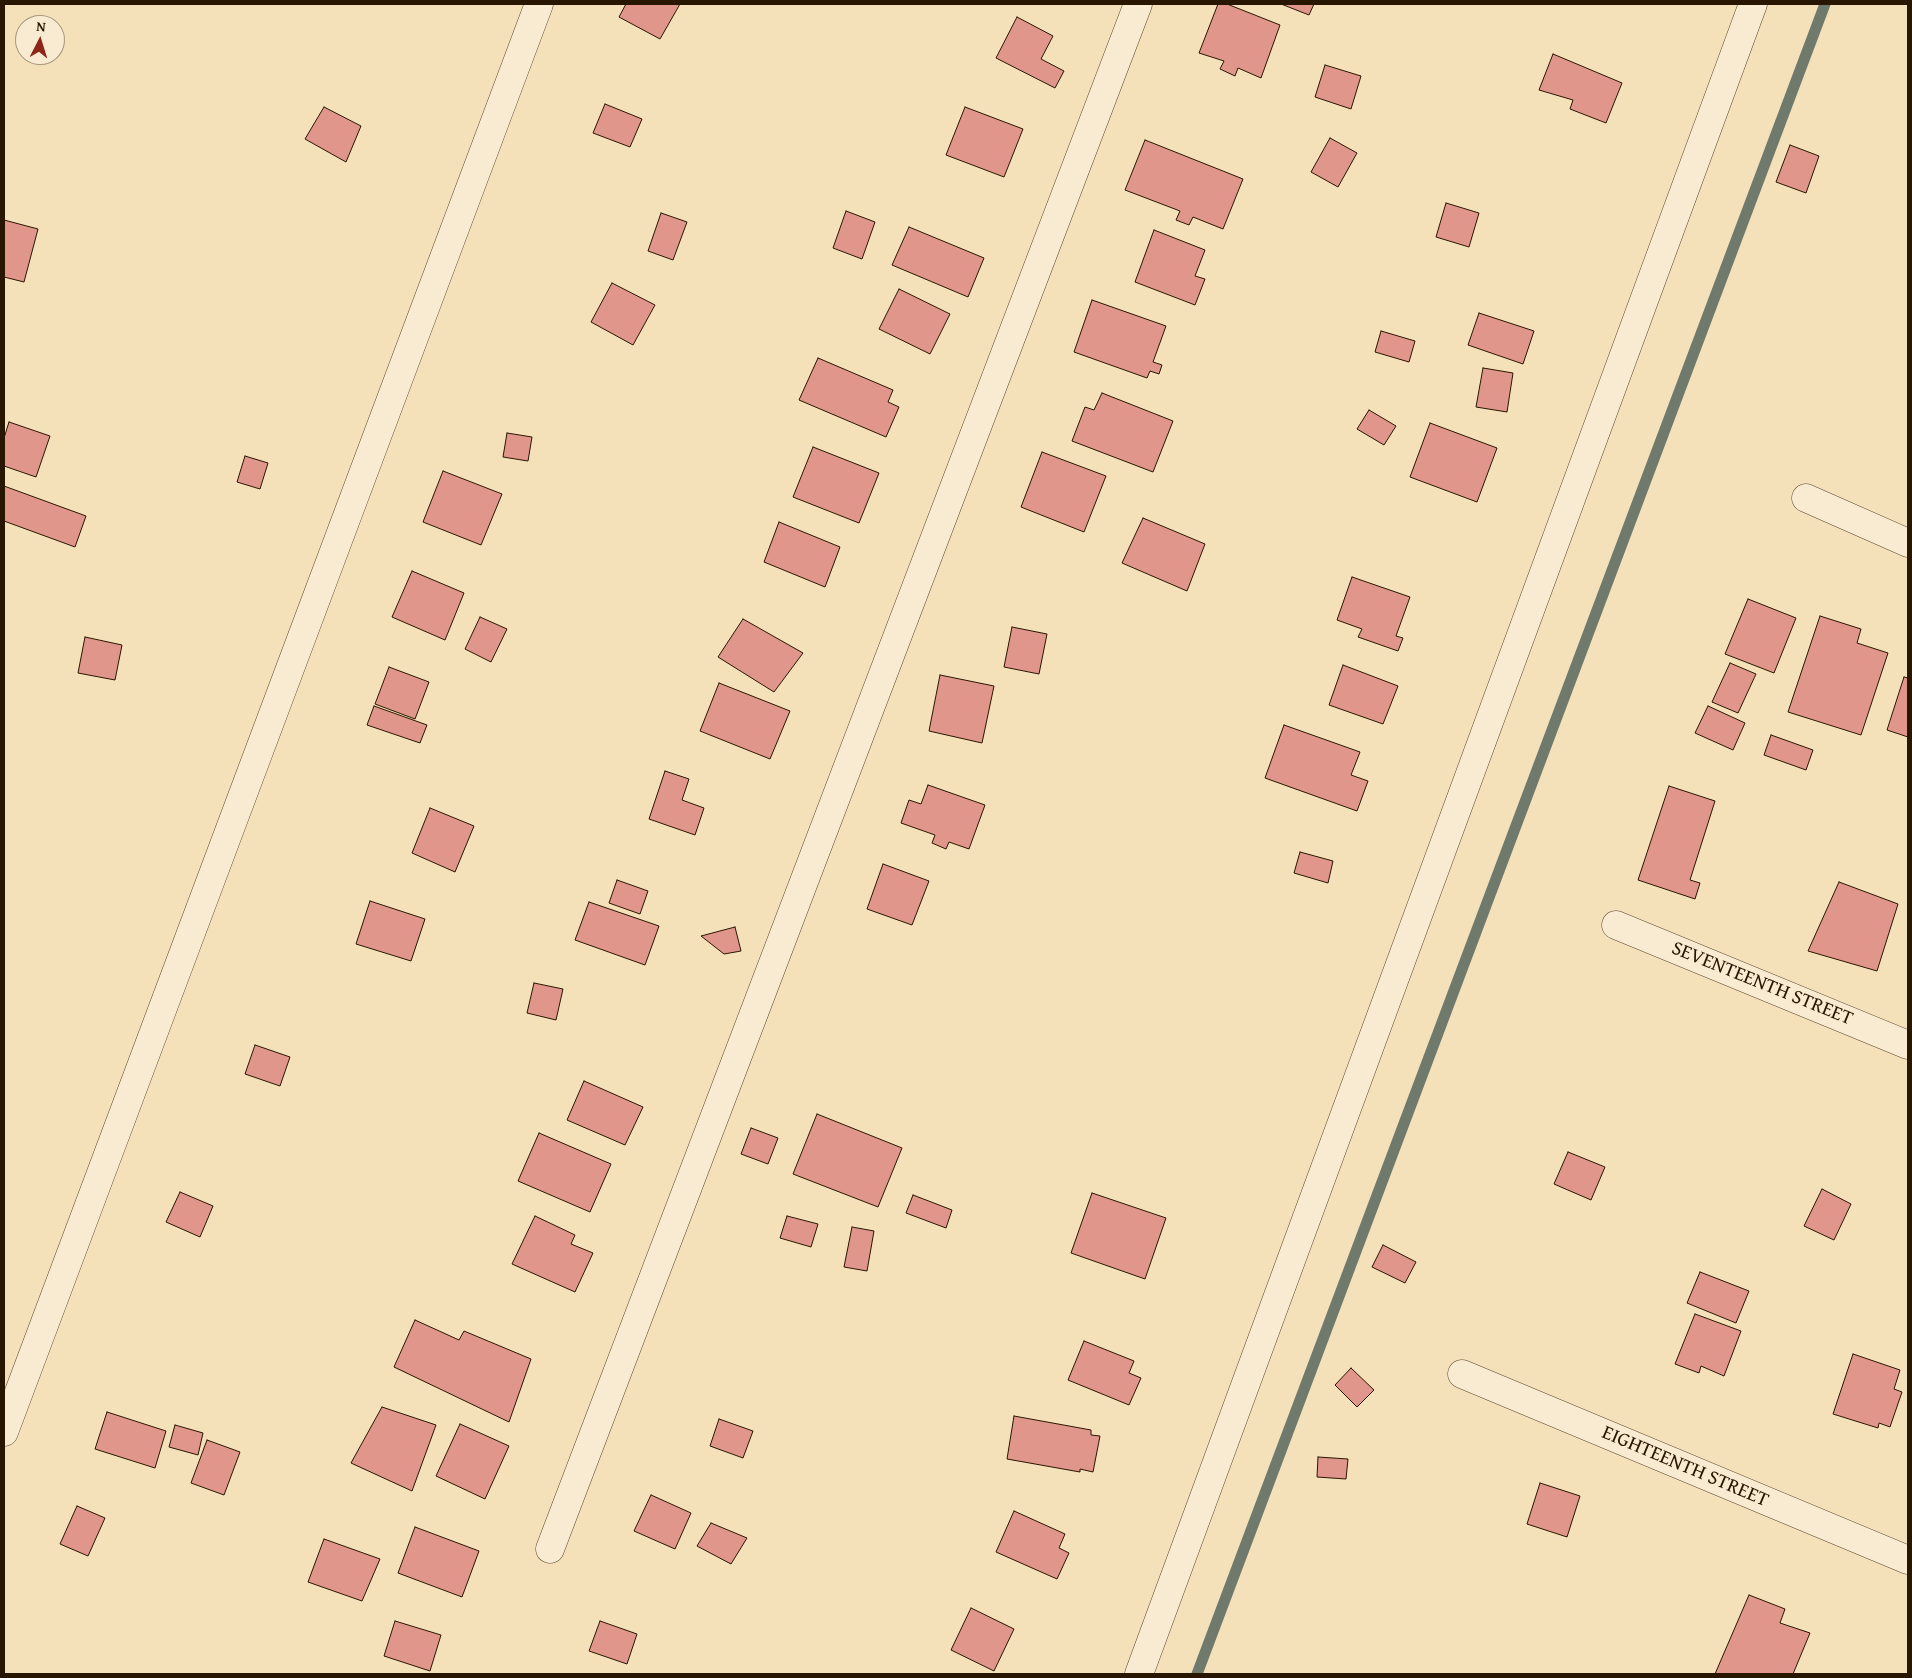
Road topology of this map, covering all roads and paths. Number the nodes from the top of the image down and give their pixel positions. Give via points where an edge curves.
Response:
1 (539, 4) edge
2 (1138, 4) edge
3 (1753, 4) edge
4 (1806, 498) dead end
5 (1908, 543) edge
6 (1616, 925) dead end
7 (1908, 1045) edge
8 (1462, 1374) dead end
9 (4, 1432) edge
10 (550, 1549) dead end
11 (1908, 1560) edge
12 (1139, 1674) edge

1 - 9 street
2 - 10 street
3 - 12 street
4 - 5 street
6 - 7 street, SEVENTEENTH STREET
8 - 11 street, EIGHTEENTH STREET

